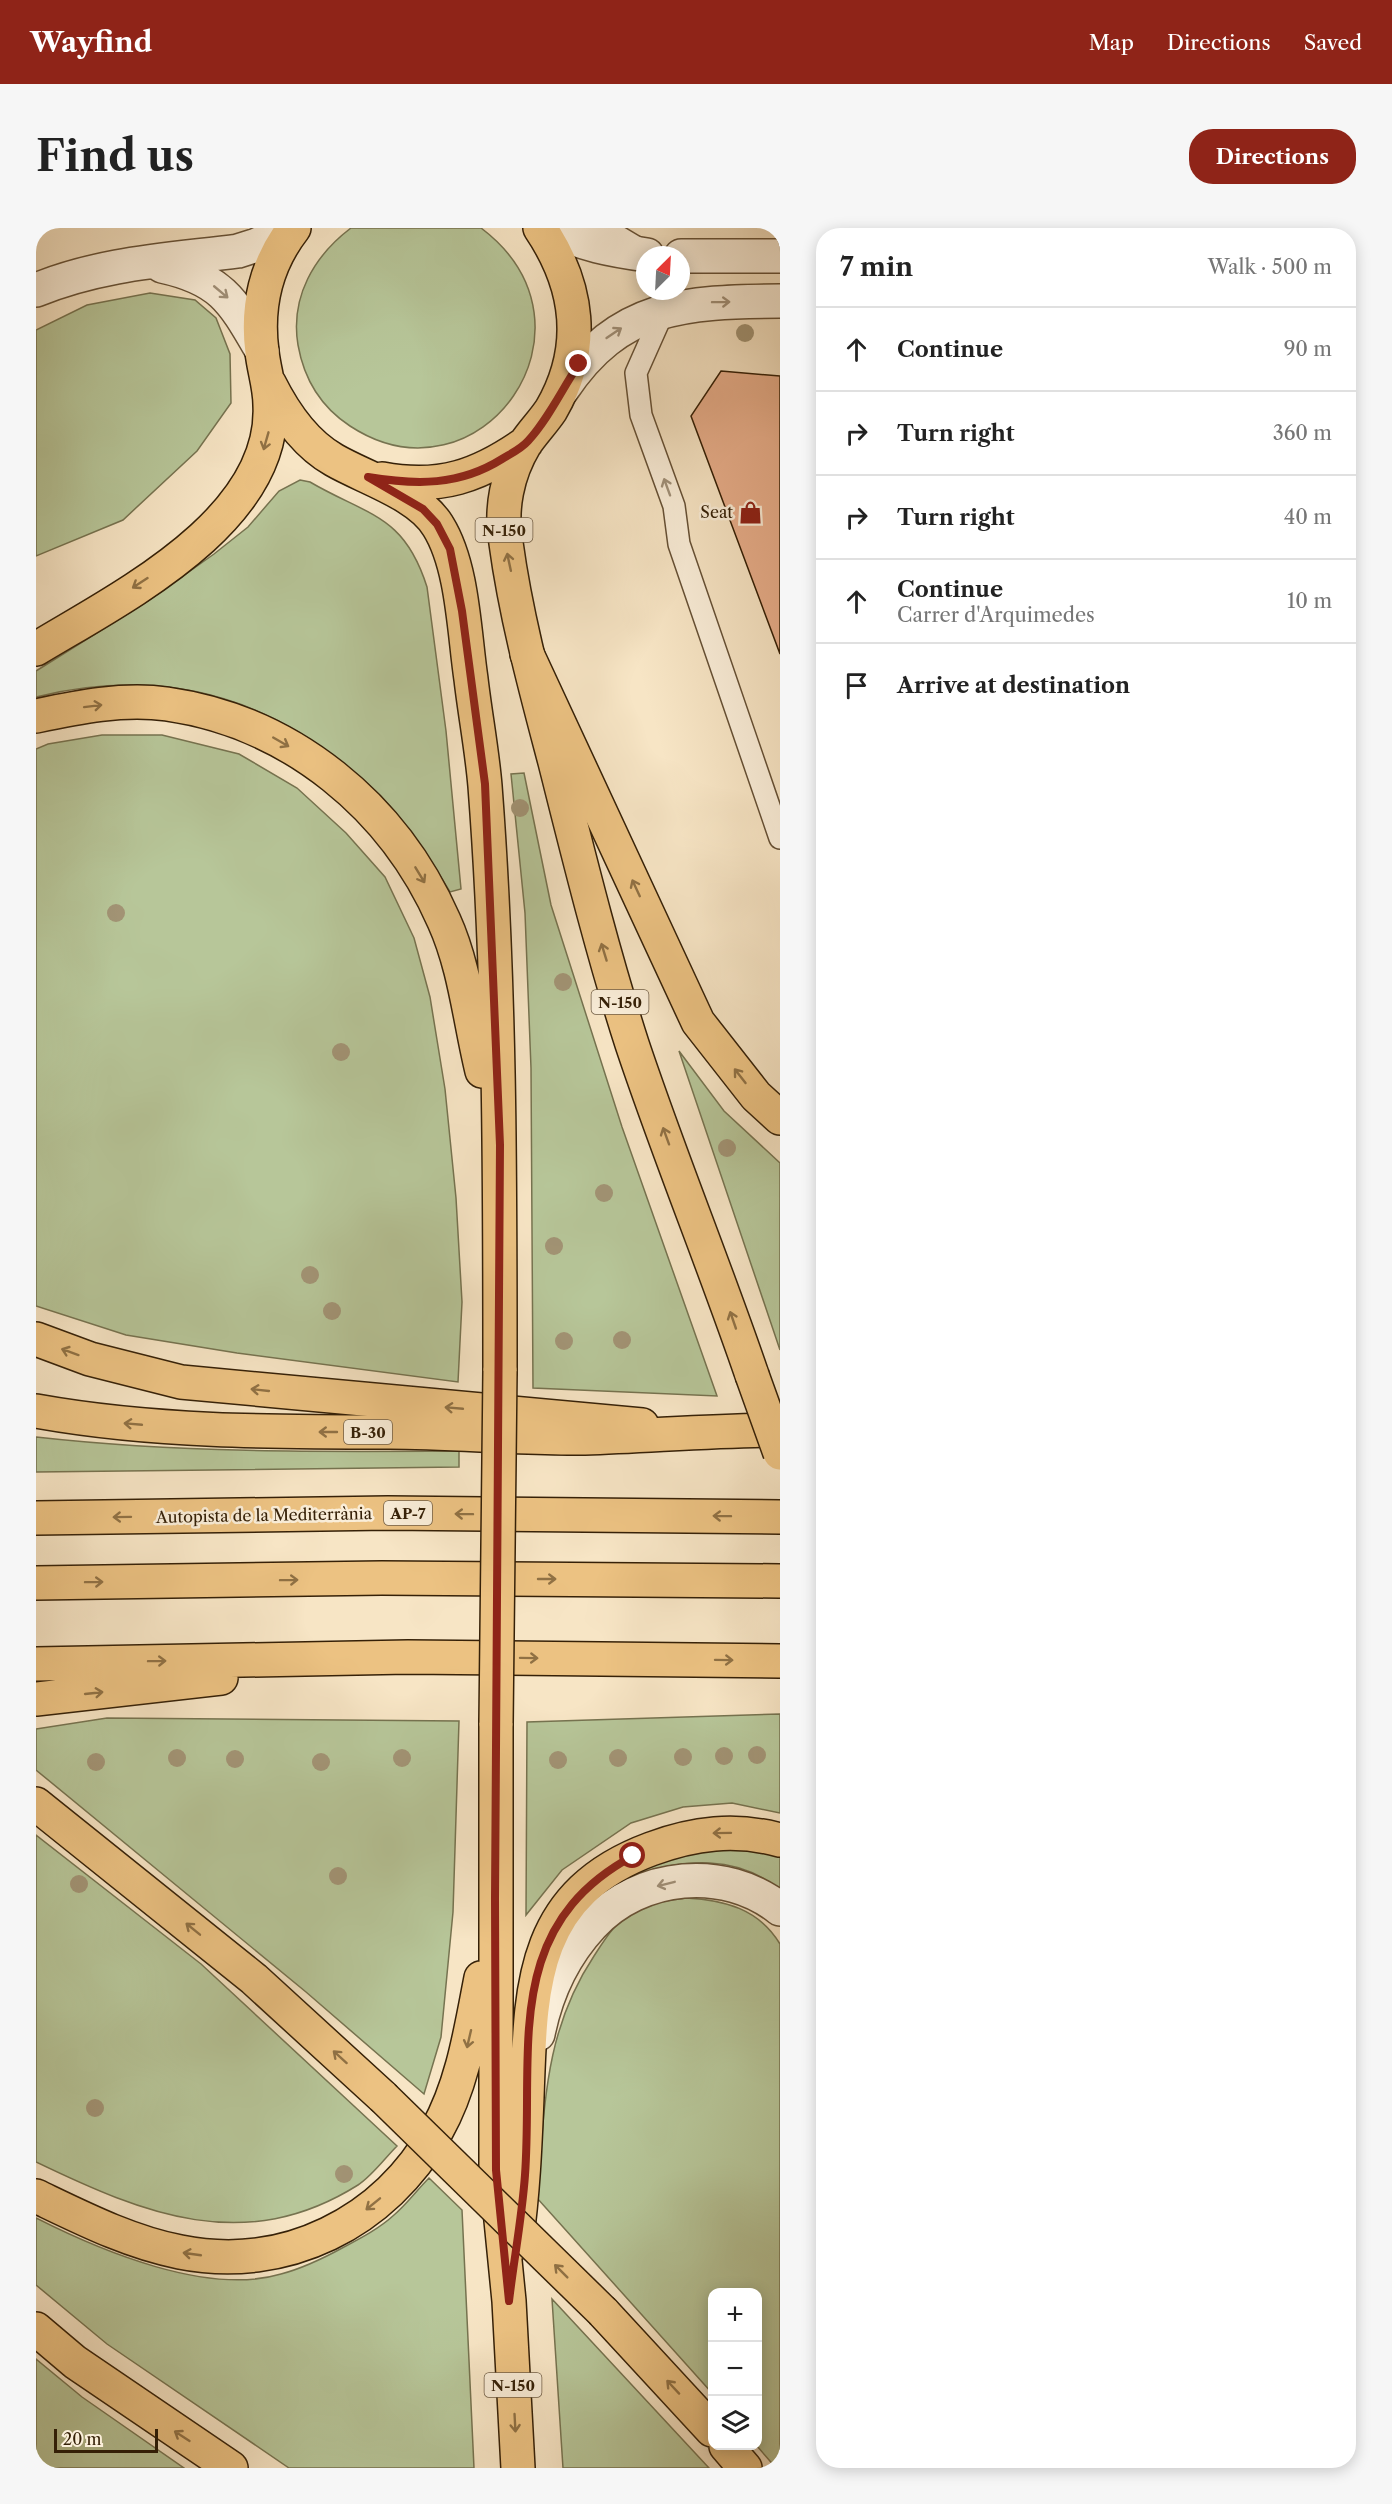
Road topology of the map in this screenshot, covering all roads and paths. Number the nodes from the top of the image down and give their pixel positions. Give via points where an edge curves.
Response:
1 (292, 228) edge
2 (540, 228) edge
3 (550, 228) edge
4 (604, 228) edge
5 (636, 248) edge
6 (636, 254) edge
7 (690, 256) edge
8 (780, 256) edge
9 (148, 263) junction
10 (36, 290) edge
11 (780, 301) edge
12 (664, 310) junction
13 (262, 351) junction
14 (268, 383) junction
15 (561, 391) junction
16 (526, 443) junction
17 (368, 477) junction
18 (36, 649) edge
19 (527, 654) junction
20 (36, 716) edge
21 (780, 838) edge
22 (780, 1118) edge
23 (500, 1145) junction
24 (36, 1339) edge
25 (36, 1411) edge
26 (701, 1430) junction
27 (780, 1430) edge
28 (780, 1453) edge
29 (780, 1516) edge
30 (36, 1518) edge
31 (780, 1581) edge
32 (36, 1583) edge
33 (408, 1657) junction
34 (780, 1661) edge
35 (36, 1664) edge
36 (36, 1700) edge
37 (36, 1804) edge
38 (780, 1840) edge
39 (495, 1899) junction
40 (780, 1909) edge
41 (526, 2119) junction
42 (36, 2196) edge
43 (509, 2301) junction
44 (36, 2329) edge
45 (708, 2426) edge
46 (730, 2450) edge
47 (231, 2468) edge
48 (518, 2468) edge
49 (745, 2468) edge

1 - 9 street via 238,251
1 - 13 main road, N-150 via 265,284 260,311
2 - 15 main road, N-150 via 563,268 574,317 570,364
3 - 6 street via 600,249
4 - 5 lane
7 - 8 street
9 - 10 street via 109,266
9 -> 13 street via 181,270 224,292
12 -> 11 street via 713,302
15 -> 12 street via 598,344 619,328
21 -> 12 lane via 679,544 674,506 641,415 636,373
13 - 14 main road, N-150
14 - 17 main road, N-150 via 281,407 312,444 333,460
14 -> 18 main road via 271,408 264,449 255,475 222,520 153,575
15 - 16 main road, N-150
16 - 17 main road, N-150 via 491,466 465,477 409,483
19 -> 16 main road, N-150 via 505,543 503,513 508,483
17 - 23 main road, N-150 via 423,509 437,524 450,549 485,784
22 -> 19 main road via 756,1096 698,1022
28 -> 19 main road, N-150, bridge via 633,1044 596,925
20 -> 23 main road via 119,703 165,704 220,715 273,737 321,765 360,798 396,837 445,922 461,971
23 - 39 main road, N-150, bridge
26 -> 24 main road via 181,1382 90,1359
26 -> 25 main road, B-30 via 584,1438 270,1432 173,1428
26 - 27 main road, B-30
29 -> 30 main road, Autopista de la Mediterrània / AP-7 via 388,1513
32 -> 31 main road via 382,1578
33 -> 34 main road
35 -> 33 main road
36 -> 33 main road
45 -> 37 main road, bridge via 603,2312 383,2097 254,1979
38 -> 41 main road via 735,1832 701,1833 633,1856 606,1870 582,1891 564,1912 536,1972 530,2008
39 -> 42 main road via 456,2088 437,2130 413,2165 361,2214 326,2236 292,2250 254,2257 216,2257 133,2240
39 - 43 main road, N-150 via 496,2170
40 -> 41 street via 750,1890 704,1879 648,1888 618,1902 593,1924 568,1955 544,2008
41 - 43 main road via 525,2175
43 -> 48 main road, N-150
47 -> 44 main road via 85,2369
46 - 49 main road

